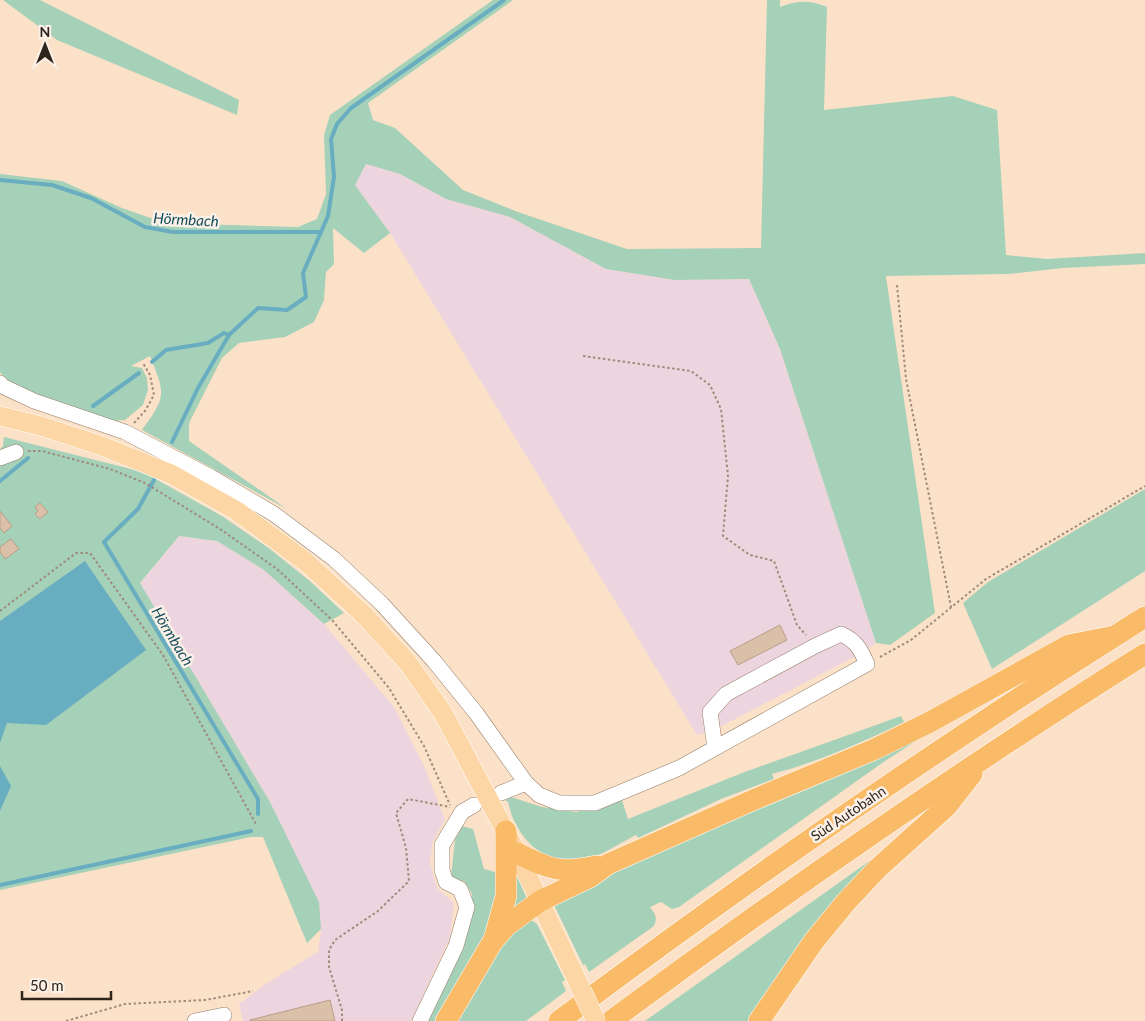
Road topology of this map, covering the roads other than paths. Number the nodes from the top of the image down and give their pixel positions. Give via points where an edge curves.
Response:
1 (0, 383) edge
2 (0, 416) edge
3 (16, 452) road end
4 (0, 458) edge
5 (1145, 617) edge
6 (1115, 636) junction
7 (1145, 654) edge
8 (715, 748) junction
9 (986, 757) junction
10 (526, 783) junction
11 (501, 793) dead end
12 (462, 808) road end
13 (506, 831) junction
14 (517, 852) junction
15 (608, 864) junction
16 (540, 901) junction
17 (493, 941) junction
18 (224, 1015) dead end
19 (195, 1021) edge
20 (420, 1021) edge
21 (446, 1021) edge
22 (559, 1021) edge
23 (596, 1021) edge
24 (611, 1021) edge
25 (759, 1021) edge

1 - 10 street via 34,401 125,432 211,477 274,514 334,559 382,604 434,661
2 - 13 main road via 102,446 171,474 237,511 306,562 363,614 408,663 443,713
3 - 4 street
5 - 6 highway, Süd Autobahn
6 - 15 highway via 1069,645 875,749
6 - 22 highway, Süd Autobahn via 818,834
7 - 9 highway
8 - 8 street via 710,712 726,694 840,634 852,640 862,653 866,664
8 - 10 street via 679,768 594,803 559,803 539,795
9 - 24 highway via 842,855
9 - 25 highway via 946,808 877,869 846,902 814,941
10 - 11 street
12 - 20 street via 442,845 442,870 446,882 460,889 467,907 456,946
13 - 14 main road
13 - 17 highway via 506,896
14 - 15 highway via 556,870 570,871
14 - 16 main road
15 - 16 highway via 590,877
16 - 17 highway via 506,926
16 - 23 main road, bridge
17 - 21 highway
18 - 19 street

